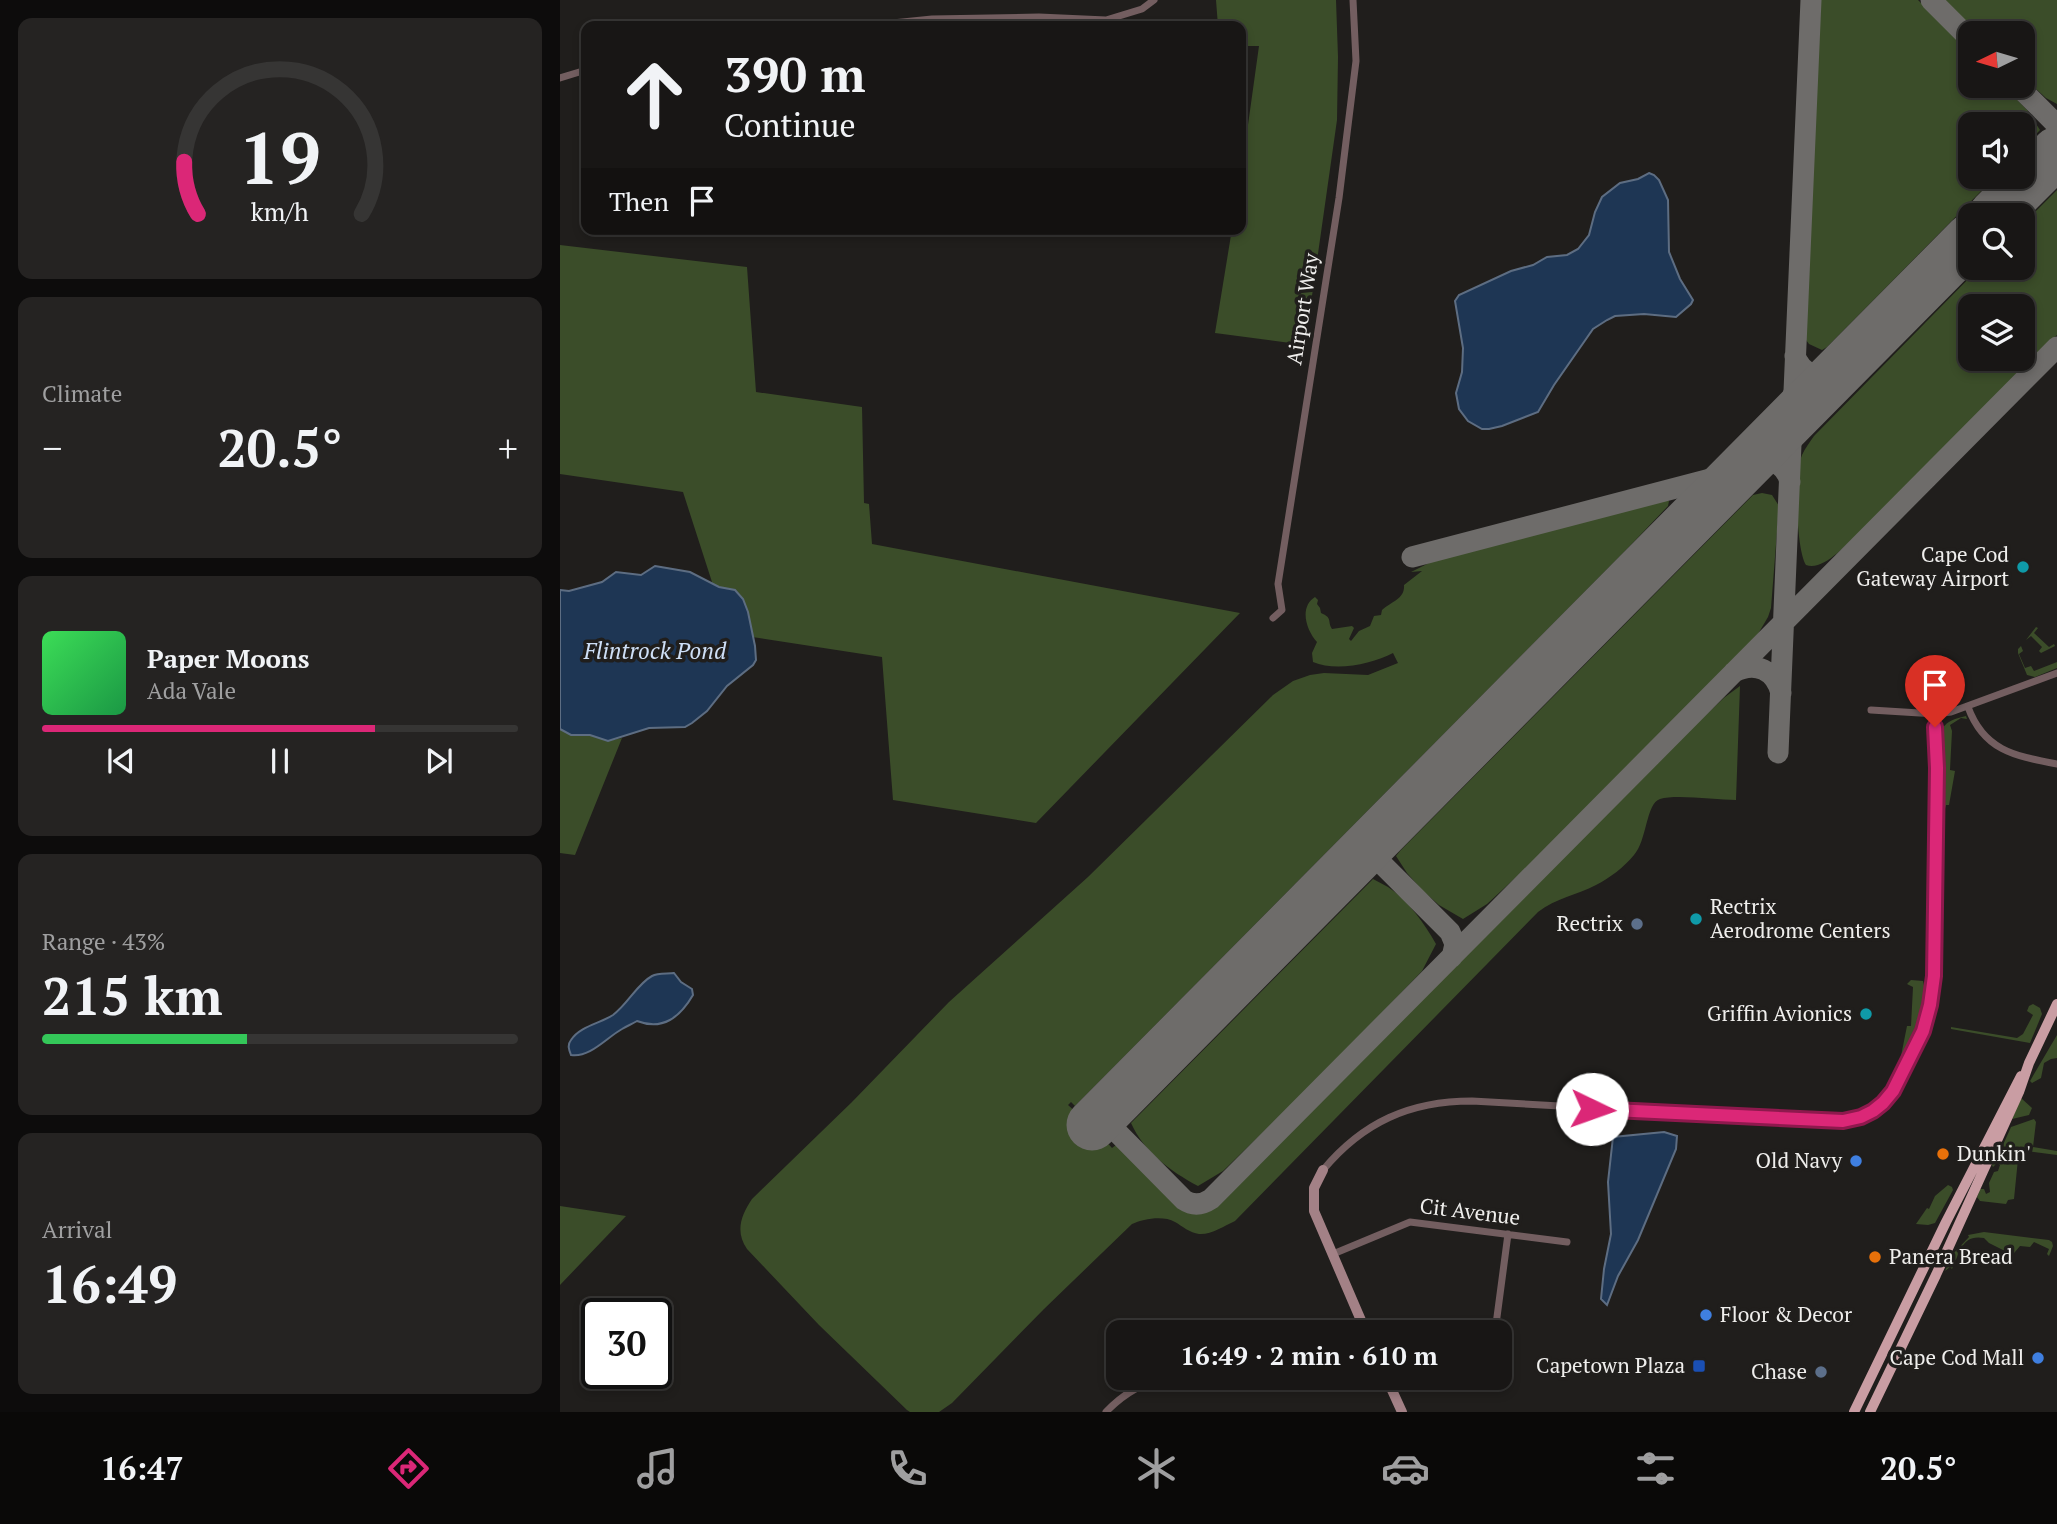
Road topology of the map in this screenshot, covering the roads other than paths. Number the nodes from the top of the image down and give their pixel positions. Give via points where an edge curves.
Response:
1 (1154, 0) edge
2 (1353, 0) edge
3 (912, 21) edge
4 (581, 72) edge
5 (560, 78) edge
6 (1273, 618) dead end
7 (2057, 673) edge
8 (1968, 707) junction
9 (1871, 710) dead end
10 (1936, 714) junction
11 (2057, 764) edge
12 (2057, 1004) edge
13 (2029, 1063) junction
14 (1323, 1170) joint
15 (1508, 1234) junction
16 (1567, 1242) dead end
17 (1333, 1254) junction
18 (1361, 1320) edge
19 (1497, 1320) edge
20 (1132, 1390) edge
21 (1392, 1390) edge
22 (1106, 1412) edge
23 (1402, 1412) edge
24 (1854, 1412) edge
25 (1870, 1412) edge

1 - 3 street via 1142,9 1106,20
2 - 6 street, Airport Way via 1356,61 1338,208 1278,584 1282,610
4 - 5 street
7 - 8 street
8 - 10 street
8 - 11 street via 1978,729 1998,747
9 - 10 street
10 - 14 street via 1930,1005 1923,1031 1898,1082 1873,1111 1843,1121 1821,1121 1448,1101 1412,1108 1378,1122
12 - 13 main road
13 - 24 main road
13 - 25 main road
14 - 17 street via 1313,1203
15 - 16 street, Cit Avenue
15 - 17 street, Cit Avenue via 1410,1222
15 - 19 street
17 - 18 street
20 - 22 street
21 - 23 street

